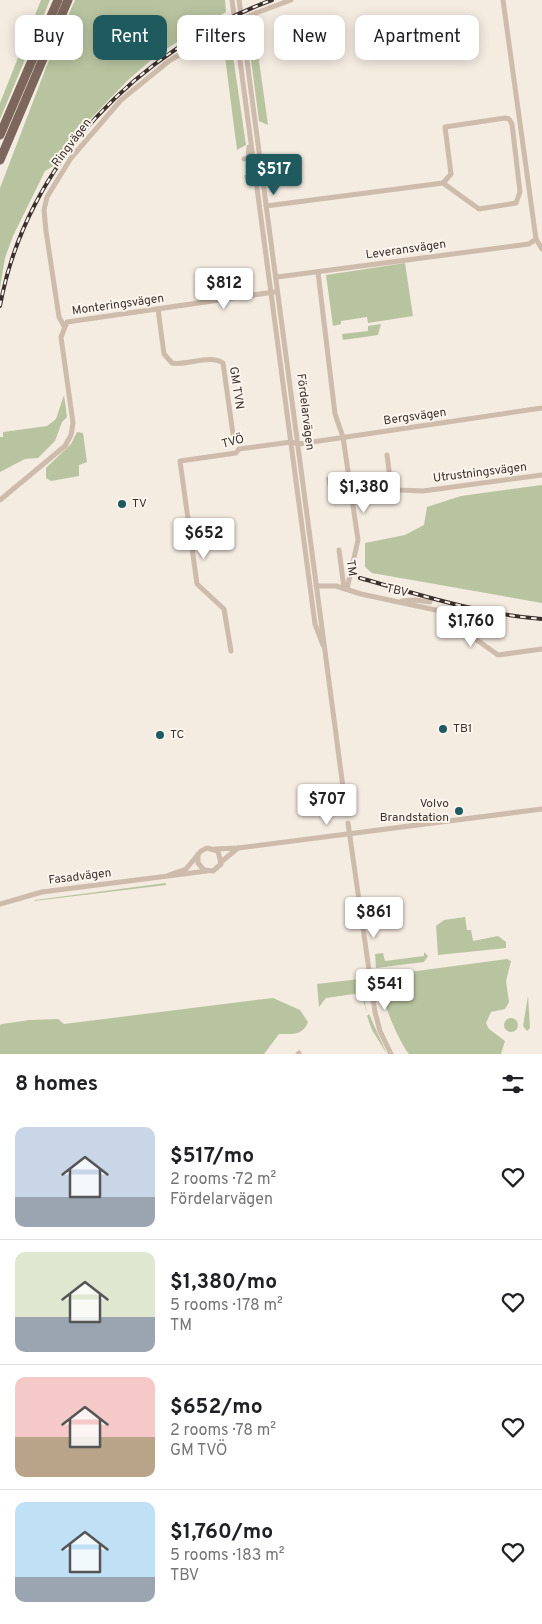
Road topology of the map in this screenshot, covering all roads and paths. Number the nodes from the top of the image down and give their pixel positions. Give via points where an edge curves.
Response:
1 (232, 0) edge
2 (239, 0) edge
3 (291, 0) edge
4 (503, 0) edge
5 (66, 1) edge
6 (0, 135) edge
7 (250, 135) junction
8 (261, 154) junction
9 (244, 159) dead end
10 (0, 160) edge
11 (260, 165) junction
12 (256, 173) junction
13 (443, 183) junction
14 (256, 186) junction
15 (262, 207) junction
16 (536, 239) junction
17 (542, 248) edge
18 (318, 272) junction
19 (277, 278) junction
20 (274, 292) junction
21 (158, 309) junction
22 (64, 326) junction
23 (542, 408) edge
24 (233, 434) dead end
25 (343, 437) junction
26 (291, 442) junction
27 (299, 444) junction
28 (387, 455) dead end
29 (542, 475) edge
30 (329, 479) dead end
31 (331, 491) dead end
32 (0, 500) edge
33 (339, 550) dead end
34 (317, 586) junction
35 (311, 587) junction
36 (345, 588) junction
37 (392, 601) junction
38 (430, 602) dead end
39 (542, 649) edge
40 (230, 651) dead end
41 (326, 655) junction
42 (344, 794) dead end
43 (542, 809) edge
44 (348, 823) dead end
45 (350, 833) junction
46 (238, 848) junction
47 (215, 849) junction
48 (198, 854) junction
49 (221, 862) junction
50 (207, 872) junction
51 (164, 876) junction
52 (0, 904) edge
53 (391, 1054) edge

1 - 7 street
2 - 8 street
3 - 22 street, Ringvägen, bridge via 224,27 169,61 121,100 71,158 47,197 44,210 58,317
4 - 16 street
5 - 6 main road
5 - 10 main road
7 - 9 street via 250,153
7 - 12 street
8 - 11 street
8 - 15 street
11 - 12 street
11 - 15 street
12 - 14 street
12 - 14 street via 247,177
13 - 13 street via 479,210 516,203 520,192 509,119 445,127 451,174
13 - 15 street
14 - 15 street
14 - 15 street
15 - 19 street
15 - 20 street
16 - 17 street
16 - 18 street, Leveransvägen via 529,244
18 - 19 street, Leveransvägen
18 - 25 street via 335,414
19 - 20 street
20 - 21 street, Monteringsvägen
20 - 26 street, Fördelarvägen
20 - 27 street, Fördelarvägen
21 - 22 street, Monteringsvägen via 76,320
21 - 24 street, GM TVN via 164,354 172,363 214,360 223,363
22 - 32 street, Monteringsvägen via 61,337 71,435 65,446
23 - 25 street, Bergsvägen
25 - 27 street, Bergsvägen
25 - 36 street via 358,540
26 - 27 street, Bergsvägen
26 - 35 street, Fördelarvägen
26 - 40 street, TVÖ via 180,461 197,584 224,609
27 - 34 street, Fördelarvägen
28 - 29 street, Utrustningsvägen via 390,478 399,490 423,491
30 - 31 street
33 - 36 street, TM
34 - 35 street, TBV
34 - 36 street, TBV
34 - 41 street, Fördelarvägen
35 - 41 street, Fördelarvägen via 315,624
36 - 37 street, TBV
37 - 38 street
37 - 39 street, TBV via 466,618 476,640 498,655
41 - 42 street, Fördelarvägen
43 - 45 street, Fasadvägen
44 - 45 street
45 - 46 street, Fasadvägen
45 - 53 street via 375,1012
46 - 47 street, Fasadvägen
46 - 49 street
47 - 48 street, Fasadvägen via 205,848
47 - 49 street
48 - 50 street via 198,865
48 - 51 street, Fasadvägen via 186,869
49 - 50 street via 216,870
50 - 51 street, Fasadvägen
51 - 52 street, Fasadvägen via 42,892

